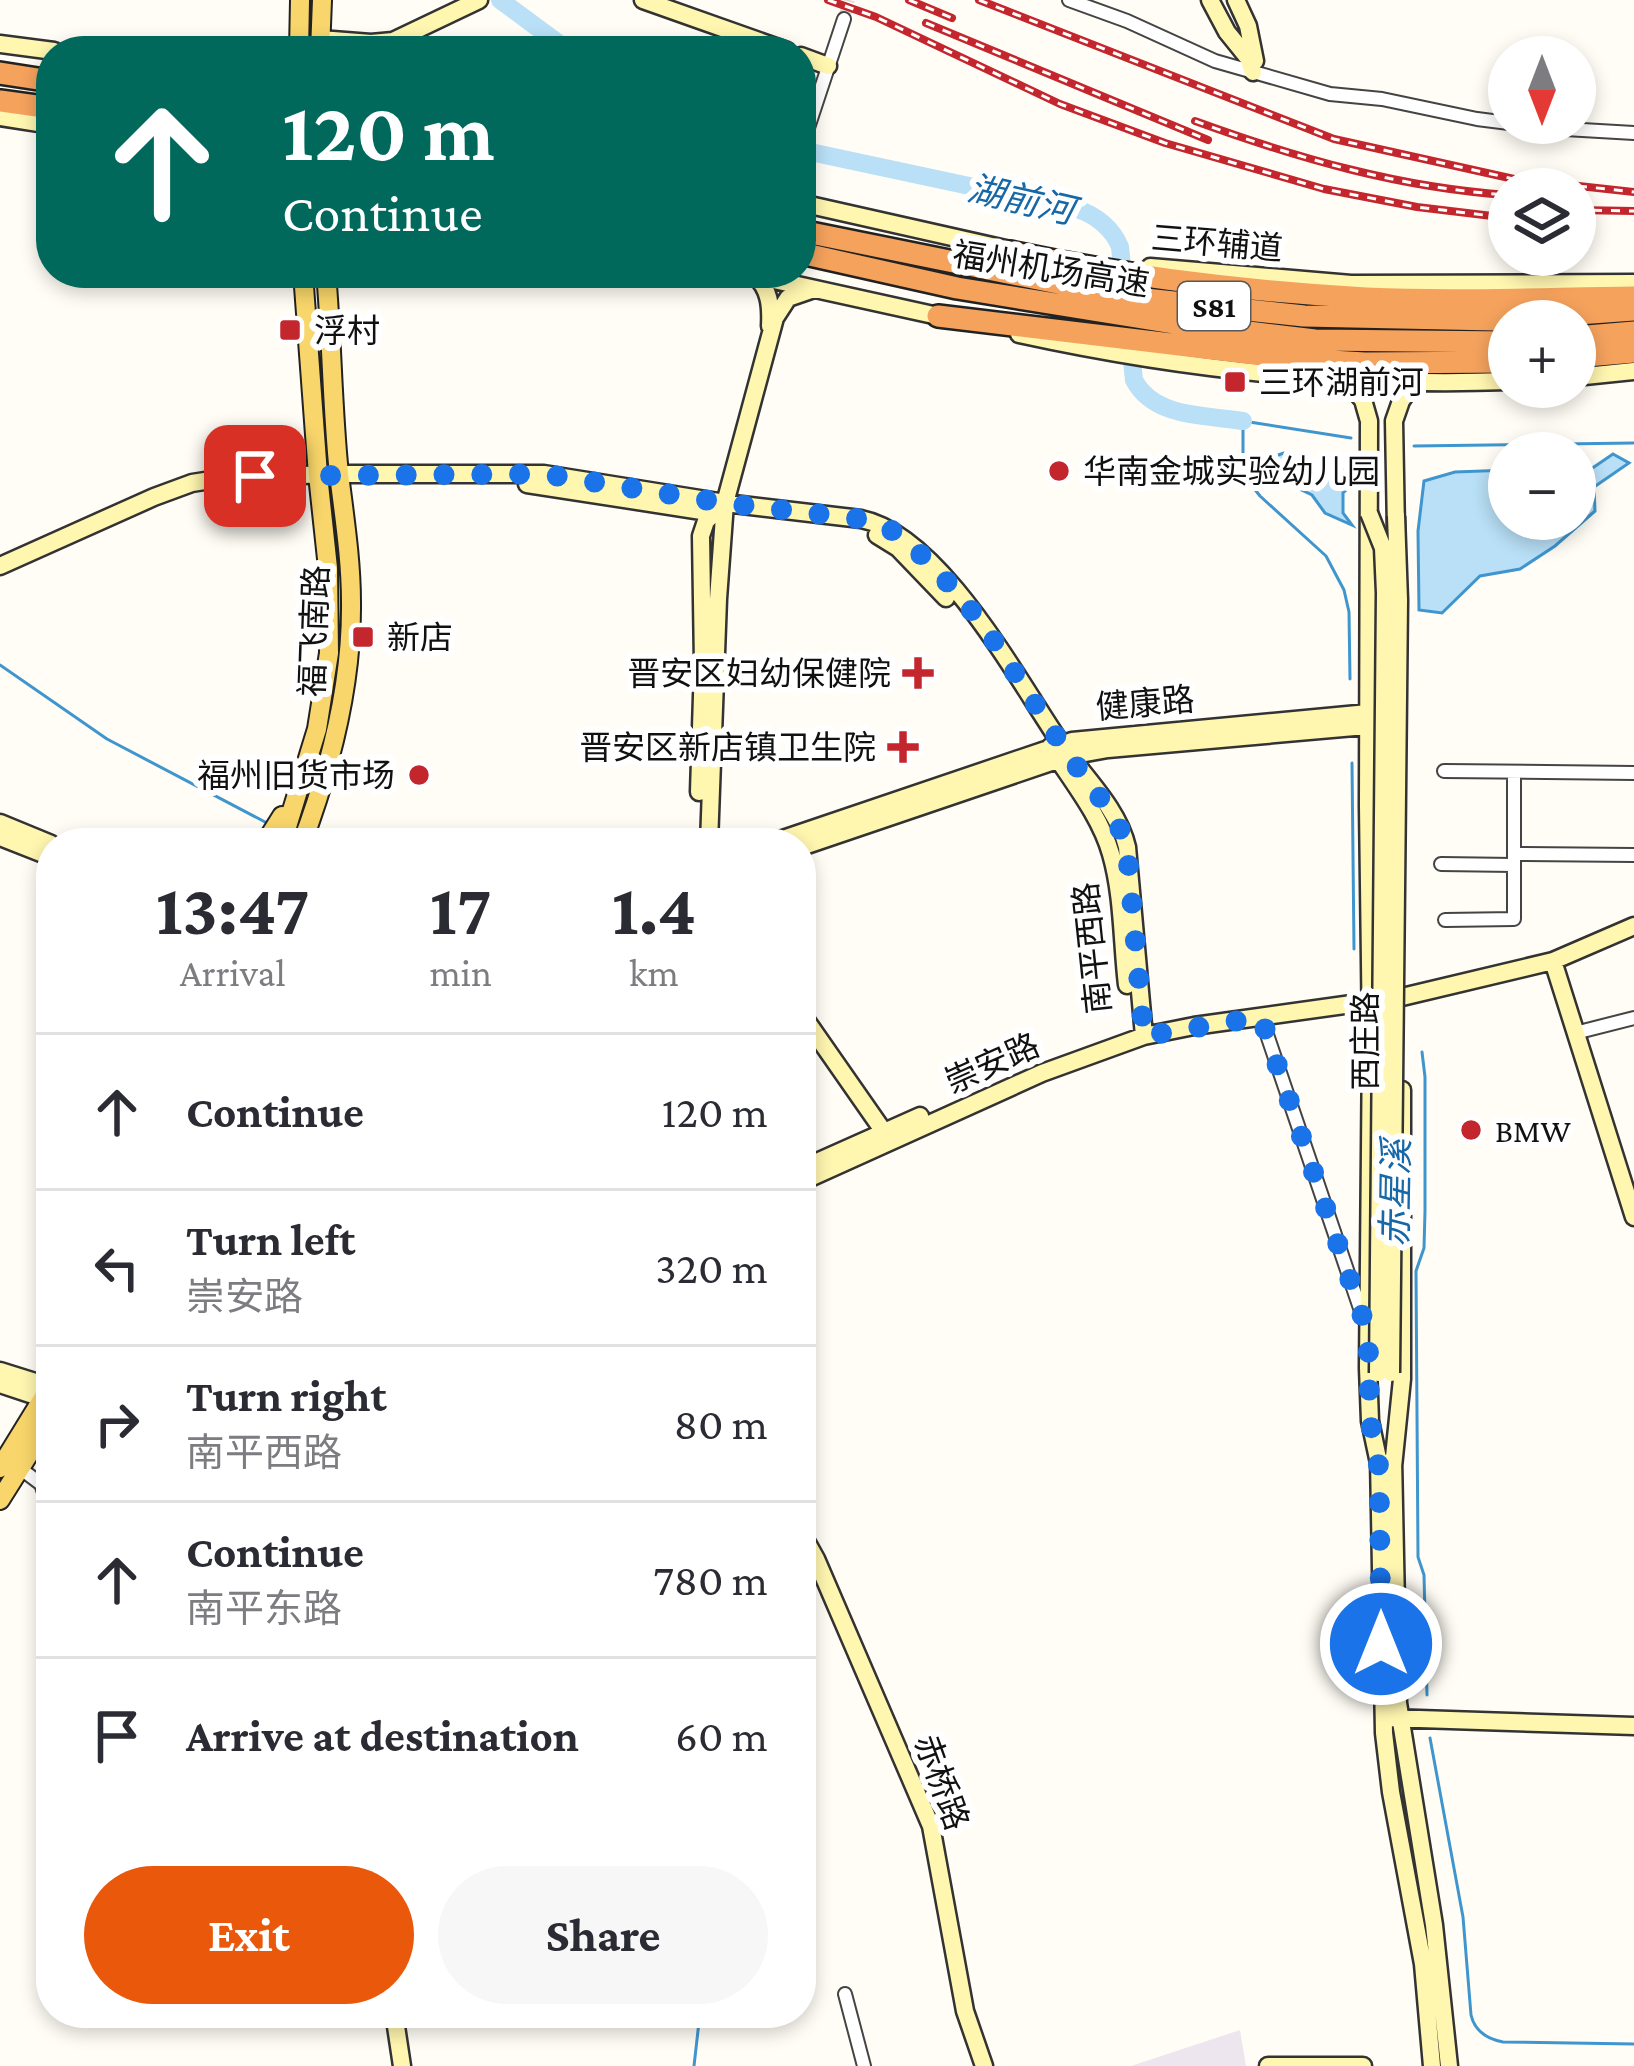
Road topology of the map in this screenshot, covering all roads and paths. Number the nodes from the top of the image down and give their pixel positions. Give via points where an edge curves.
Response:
1 (300, 0) edge
2 (322, 0) edge
3 (479, 0) edge
4 (643, 0) edge
5 (1069, 0) edge
6 (1210, 0) edge
7 (1236, 0) edge
8 (844, 19) tunnel mouth
9 (299, 26) junction
10 (293, 36) edge
11 (299, 36) edge
12 (323, 36) edge
13 (403, 36) edge
14 (745, 36) edge
15 (0, 44) edge
16 (36, 49) edge
17 (816, 62) edge
18 (828, 66) junction
19 (0, 71) edge
20 (1256, 73) junction
21 (36, 76) edge
22 (0, 101) edge
23 (816, 103) edge
24 (36, 106) edge
25 (0, 117) edge
26 (36, 122) edge
27 (1634, 133) edge
28 (816, 207) edge
29 (816, 234) edge
30 (1010, 252) joint
31 (816, 256) edge
32 (1137, 271) junction
33 (1634, 283) edge
34 (304, 288) edge
35 (328, 288) edge
36 (764, 288) edge
37 (810, 288) edge
38 (814, 289) junction
39 (1634, 297) edge
40 (1634, 310) edge
41 (938, 316) joint
42 (1634, 332) edge
43 (769, 333) junction
44 (1596, 335) edge
45 (1488, 342) edge
46 (1152, 349) junction
47 (1634, 352) edge
48 (1596, 355) edge
49 (1488, 362) edge
50 (1634, 371) edge
51 (1596, 375) edge
52 (1342, 377) junction
53 (1415, 381) junction
54 (1488, 381) edge
55 (340, 479) junction
56 (319, 480) junction
57 (721, 510) junction
58 (1370, 513) junction
59 (1396, 516) junction
60 (0, 566) edge
61 (0, 577) edge
62 (1398, 717) junction
63 (1368, 719) junction
64 (1059, 751) junction
65 (1444, 771) dead end
66 (1514, 772) junction
67 (1634, 773) edge
68 (298, 811) junction
69 (0, 823) edge
70 (281, 828) edge
71 (290, 828) edge
72 (300, 828) edge
73 (698, 828) edge
74 (710, 828) edge
75 (816, 829) edge
76 (0, 837) edge
77 (36, 838) edge
78 (816, 841) edge
79 (36, 851) edge
80 (1634, 855) edge
81 (1514, 859) junction
82 (1442, 864) dead end
83 (1444, 920) dead end
84 (1634, 926) edge
85 (1553, 961) junction
86 (1402, 994) junction
87 (1370, 998) junction
88 (1261, 1017) junction
89 (1634, 1018) edge
90 (1576, 1033) junction
91 (1138, 1034) junction
92 (816, 1035) edge
93 (884, 1132) junction
94 (816, 1162) edge
95 (816, 1176) edge
96 (1634, 1217) edge
97 (1368, 1333) junction
98 (0, 1371) edge
99 (1385, 1373) junction
100 (0, 1384) edge
101 (36, 1385) edge
102 (36, 1389) edge
103 (36, 1413) edge
104 (36, 1444) edge
105 (1386, 1467) junction
106 (0, 1468) edge
107 (21, 1469) junction
108 (36, 1480) edge
109 (0, 1500) edge
110 (816, 1561) edge
111 (1391, 1718) junction
112 (1634, 1726) edge
113 (845, 1994) dead end
114 (396, 2028) edge
115 (402, 2066) edge
116 (864, 2066) edge
117 (984, 2066) edge
118 (1268, 2066) edge
119 (1363, 2066) edge
120 (1432, 2066) edge
121 (1450, 2066) edge

1 - 9 main road
2 - 12 main road
3 - 13 street
4 - 14 street
5 - 20 street
6 - 20 street
7 - 20 street
8 - 18 street
9 - 10 main road
9 - 11 main road
15 - 16 street
17 - 18 street
18 - 23 street
19 - 21 highway
20 - 27 street via 1477,119
22 - 24 highway
25 - 26 street
28 - 30 street
29 - 40 highway, 福州机场高速 / S81 via 1127,297 1304,316 1496,320
30 - 32 highway
31 - 45 highway, 福州机场高速 / S81 via 1197,326 1315,340
32 - 33 street, 三环辅道 via 1339,284
32 - 39 highway via 1202,285 1370,298
34 - 56 main road, 福飞南路
35 - 55 main road, 福飞南路
36 - 43 street
37 - 38 street
38 - 41 street
38 - 43 street via 788,298
41 - 46 highway
42 - 44 highway
43 - 57 street
46 - 49 highway
46 - 52 street via 1262,373
47 - 48 highway
50 - 51 street
52 - 53 street
52 - 58 street via 1369,414
53 - 54 street
53 - 59 street via 1397,409
55 - 56 street, 南平西路
55 - 57 street, 南平西路 via 538,484
55 - 68 main road, 福飞南路 via 349,658 333,748
56 - 60 street via 230,477 182,486
56 - 61 street via 190,492
56 - 68 main road, 福飞南路 via 329,653
57 - 64 street, 南平西路 via 861,519 899,534 985,627
57 - 73 street via 701,536
57 - 74 street
58 - 63 street
58 - 99 street, bridge via 1383,548 1386,619
59 - 62 street
59 - 99 street, 西庄路, bridge
62 - 63 street, 健康路
62 - 86 street
63 - 64 street, 健康路
63 - 87 street
64 - 75 street, 健康路
64 - 78 street, 健康路
64 - 91 street, 南平西路 via 1123,831
65 - 66 street
66 - 67 street
66 - 81 street
68 - 70 main road
68 - 71 main road, 福飞南路
68 - 72 main road, 福飞南路
69 - 77 street
76 - 79 street
80 - 81 street
81 - 82 street
81 - 83 street via 1514,919
84 - 85 street, 崇安路
85 - 86 street, 崇安路
85 - 90 street
86 - 87 street, 崇安路
86 - 105 street via 1402,1379
87 - 88 street, 崇安路
87 - 91 street, 崇安路
87 - 97 street
88 - 91 street, 崇安路
88 - 97 street
89 - 90 street
90 - 96 street
91 - 93 street, 崇安路 via 1061,1056
91 - 95 street, 崇安路
92 - 93 street
93 - 94 street, 崇安路
97 - 105 street via 1370,1421
98 - 101 street
99 - 105 street, 西庄路
100 - 102 street
103 - 106 main road
104 - 107 main road
105 - 111 street, 西庄路
107 - 108 street
107 - 109 main road
110 - 117 street, 赤桥路 via 931,1826 965,2011
111 - 112 street
111 - 120 street, 西庄路 via 1391,1792 1423,1964
111 - 121 street, 西庄路 via 1434,1925
113 - 116 street
114 - 115 street
118 - 119 street

